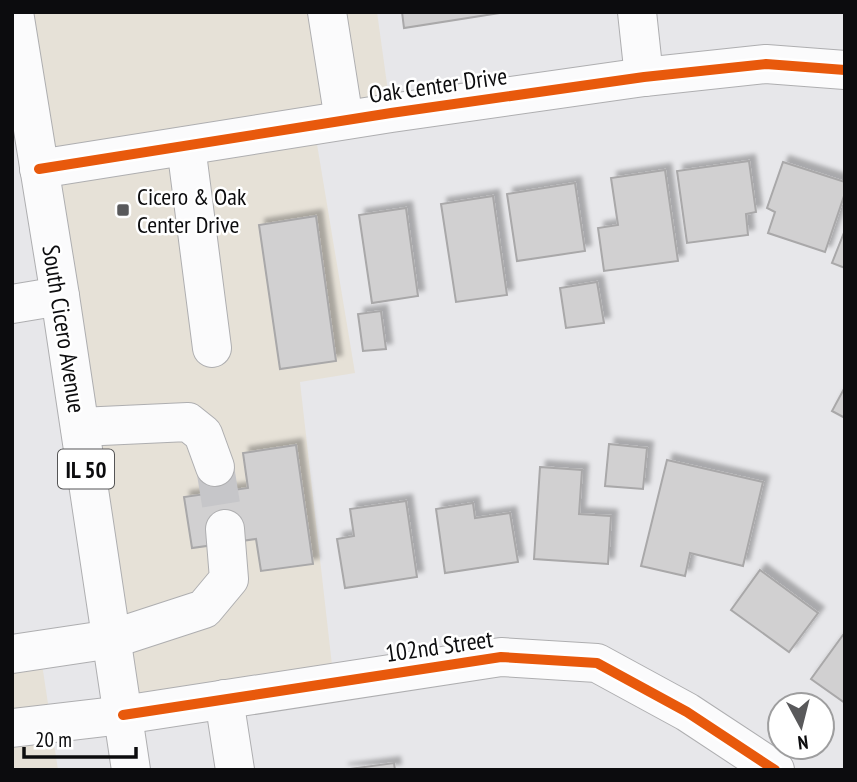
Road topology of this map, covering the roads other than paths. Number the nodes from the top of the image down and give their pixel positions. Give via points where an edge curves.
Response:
1 (14, 12) edge
2 (327, 12) edge
3 (637, 12) edge
4 (845, 70) edge
5 (644, 77) junction
6 (344, 121) junction
7 (186, 146) junction
8 (39, 169) junction
9 (60, 296) junction
10 (12, 304) edge
11 (212, 348) dead end
12 (80, 427) junction
13 (215, 467) tunnel mouth
14 (225, 529) tunnel mouth
15 (112, 639) junction
16 (12, 654) edge
17 (224, 699) junction
18 (123, 715) junction
19 (12, 728) edge
20 (131, 770) edge
21 (234, 770) edge
22 (775, 770) edge

1 - 8 street, South Cicero Avenue / IL 50
2 - 6 street
3 - 5 street
4 - 5 street, Oak Center Drive via 766,64
5 - 6 street, Oak Center Drive
6 - 7 street, Oak Center Drive
7 - 8 street, Oak Center Drive
7 - 11 street
8 - 9 street, South Cicero Avenue / IL 50
9 - 10 street
9 - 12 street, South Cicero Avenue / IL 50
12 - 13 street via 188,422 203,434
12 - 15 street, South Cicero Avenue / IL 50
14 - 15 street via 229,579 204,608
15 - 16 street
15 - 18 street, South Cicero Avenue / IL 50
17 - 18 street, 102nd Street
17 - 21 street
17 - 22 street, 102nd Street via 500,657 597,663 687,712
18 - 19 street, 102nd Street
18 - 20 street, South Cicero Avenue / IL 50

